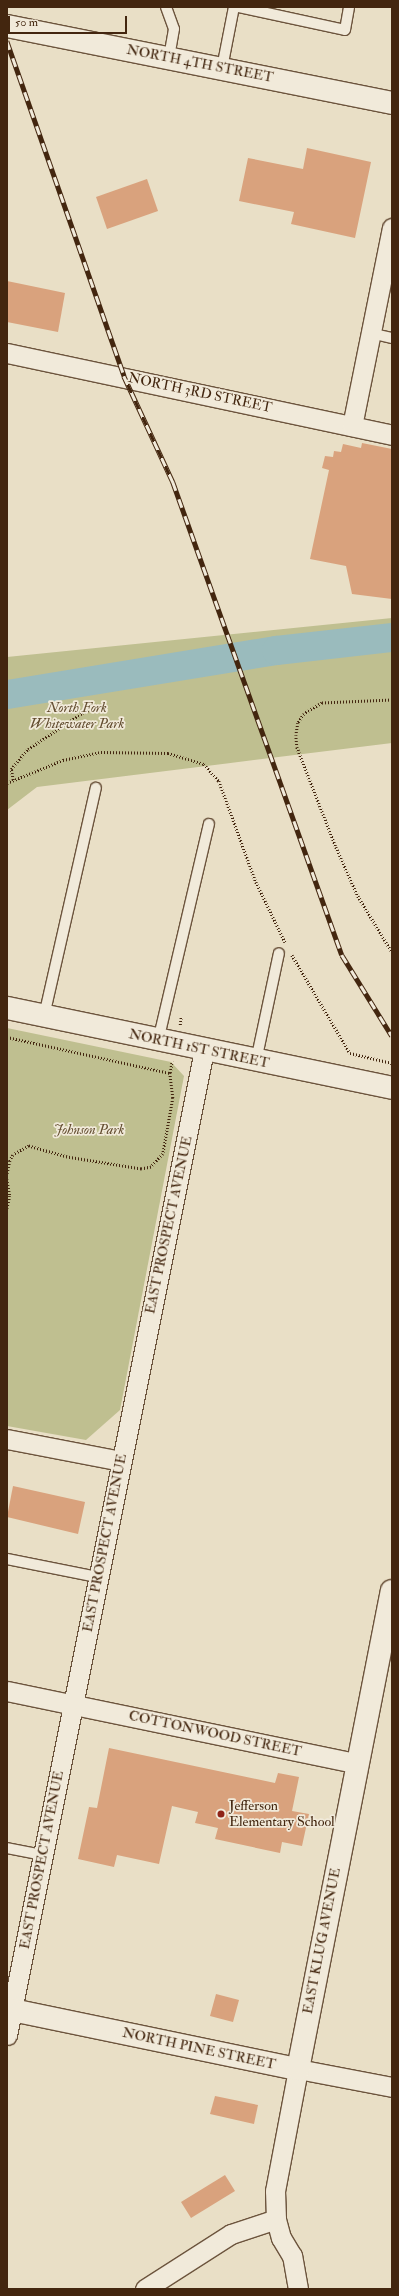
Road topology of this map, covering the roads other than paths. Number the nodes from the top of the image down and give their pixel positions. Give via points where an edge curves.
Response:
1 (166, 7) edge
2 (234, 7) edge
3 (239, 7) edge
4 (350, 7) edge
5 (7, 26) edge
6 (169, 57) junction
7 (222, 68) junction
8 (392, 103) edge
9 (392, 228) edge
10 (370, 334) junction
11 (392, 338) edge
12 (7, 353) edge
13 (352, 426) junction
14 (392, 435) edge
15 (96, 788) dead end
16 (209, 824) dead end
17 (279, 953) dead end
18 (7, 1008) edge
19 (44, 1016) junction
20 (158, 1041) junction
21 (204, 1050) junction
22 (256, 1061) junction
23 (392, 1088) edge
24 (7, 1439) edge
25 (120, 1461) junction
26 (7, 1559) edge
27 (97, 1578) junction
28 (392, 1591) edge
29 (7, 1692) edge
30 (73, 1704) junction
31 (356, 1763) junction
32 (7, 1848) edge
33 (42, 1855) junction
34 (9, 2010) edge
35 (7, 2035) edge
36 (298, 2069) junction
37 (392, 2087) edge
38 (276, 2219) junction
39 (145, 2289) edge
40 (298, 2289) edge

1 - 6 lane via 174,29
2 - 7 lane
3 - 4 lane via 345,30
5 - 6 main road, NORTH 4TH STREET
6 - 7 main road, NORTH 4TH STREET
7 - 8 main road, NORTH 4TH STREET
9 - 10 street
10 - 11 lane
10 - 13 street
12 - 13 street, NORTH 3RD STREET
13 - 14 street, NORTH 3RD STREET
15 - 19 lane
16 - 20 lane
17 - 22 lane
18 - 19 main road, NORTH 1ST STREET
19 - 20 main road, NORTH 1ST STREET
20 - 21 main road, NORTH 1ST STREET
21 - 22 main road, NORTH 1ST STREET
21 - 25 street, EAST PROSPECT AVENUE
22 - 23 main road, NORTH 1ST STREET
24 - 25 street
25 - 27 street, EAST PROSPECT AVENUE
26 - 27 lane
27 - 30 street, EAST PROSPECT AVENUE
28 - 31 main road, EAST KLUG AVENUE
29 - 30 street, COTTONWOOD STREET
30 - 31 street, COTTONWOOD STREET
30 - 33 street, EAST PROSPECT AVENUE
31 - 36 main road, EAST KLUG AVENUE
32 - 33 lane
33 - 34 street, EAST PROSPECT AVENUE
34 - 35 street, EAST PROSPECT AVENUE
34 - 36 main road, NORTH PINE STREET
36 - 37 street, NORTH PINE STREET
36 - 38 street, EAST KLUG AVENUE via 275,2191
38 - 39 street via 232,2234
38 - 40 street, EAST KLUG AVENUE via 281,2238 292,2256

